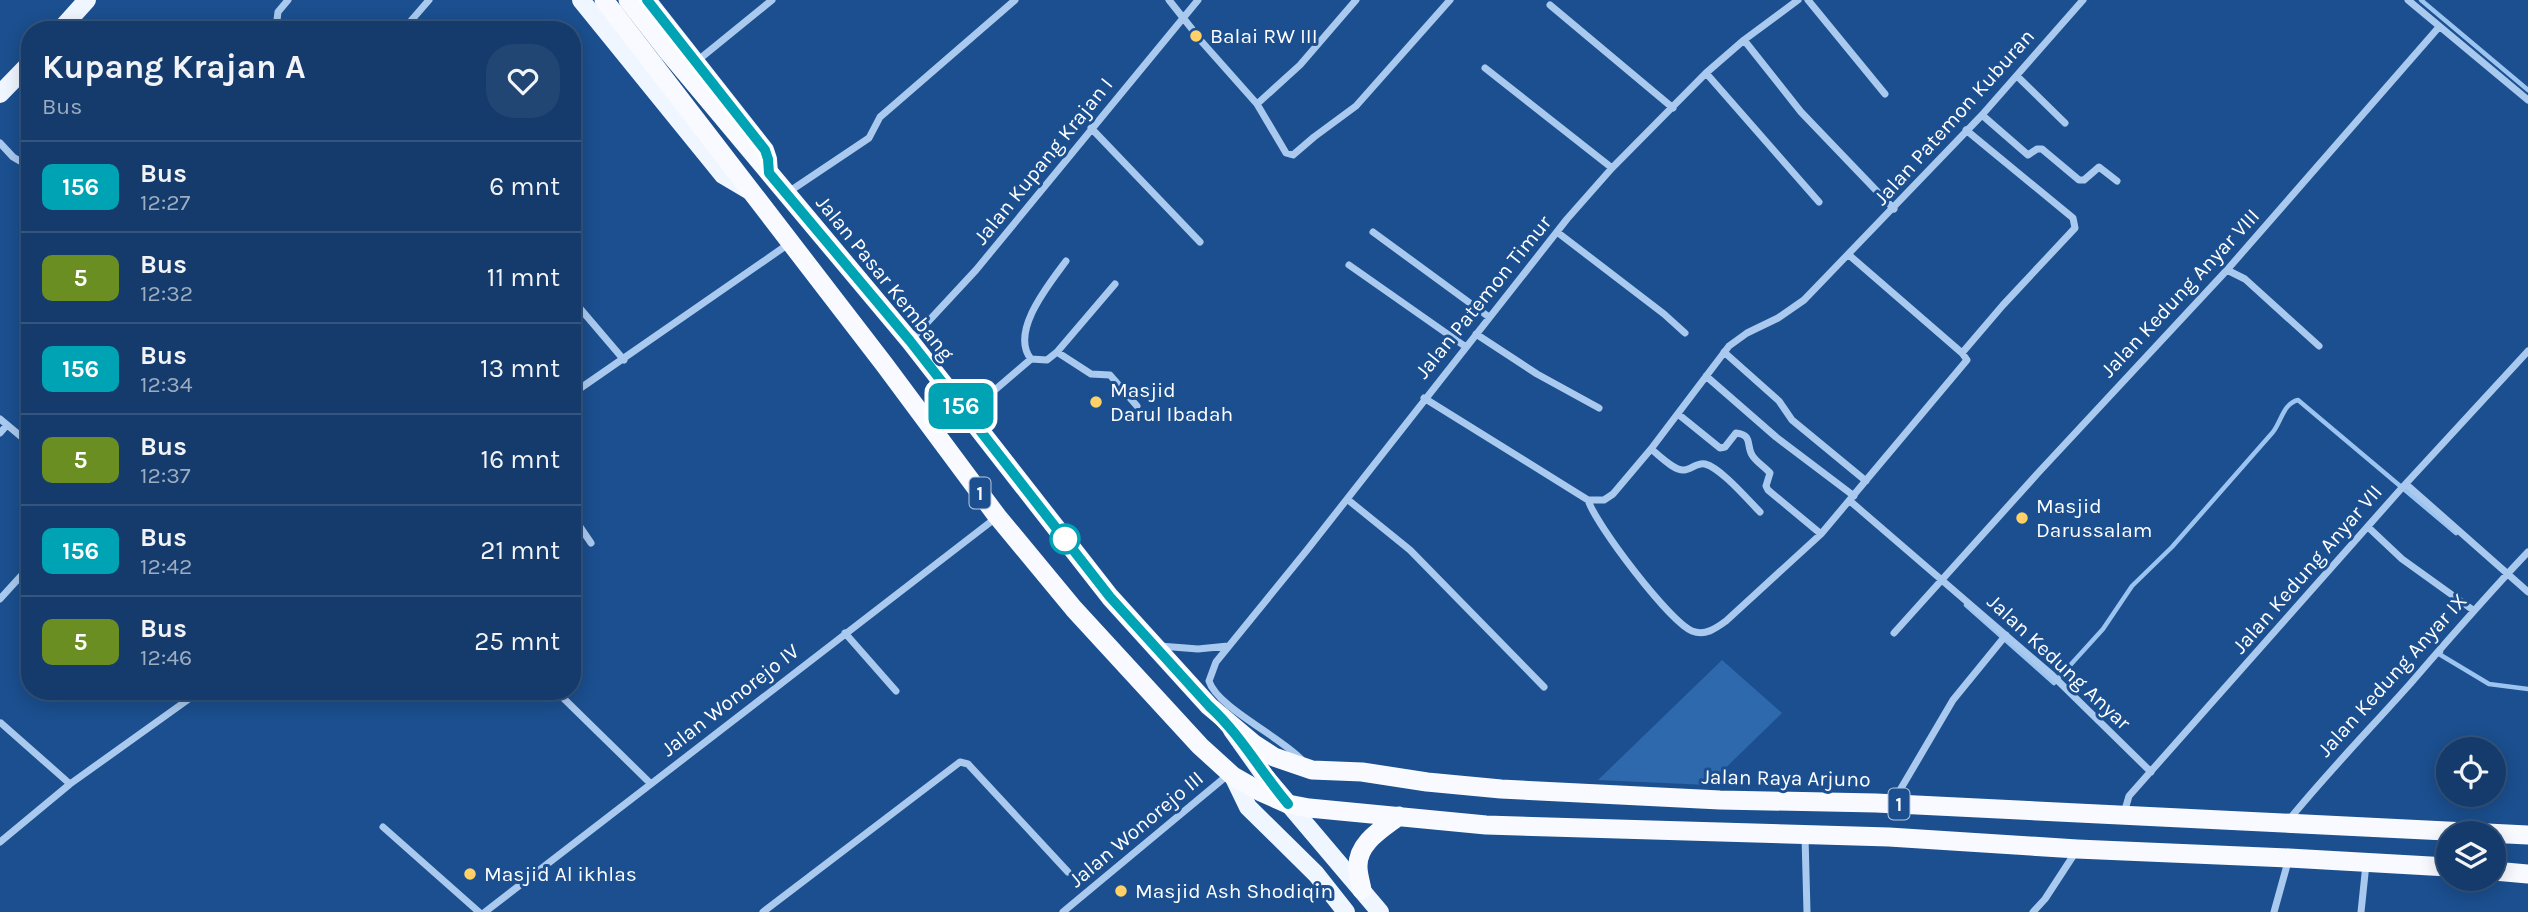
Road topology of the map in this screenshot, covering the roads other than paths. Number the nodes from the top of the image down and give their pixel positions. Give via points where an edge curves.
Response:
1 (88, 0) edge
2 (288, 0) edge
3 (429, 0) edge
4 (581, 0) edge
5 (604, 0) edge
6 (628, 0) edge
7 (647, 0) edge
8 (772, 0) edge
9 (1015, 0) edge
10 (1169, 0) edge
11 (1198, 0) edge
12 (1356, 0) edge
13 (1450, 0) edge
14 (1798, 0) edge
15 (1808, 0) edge
16 (2083, 0) edge
17 (2409, 0) edge
18 (1550, 5) dead end
19 (1182, 18) junction
20 (68, 21) edge
21 (278, 21) edge
22 (411, 21) edge
23 (2440, 27) junction
24 (1192, 29) dead end
25 (1744, 40) junction
26 (1202, 42) dead end
27 (663, 59) junction
28 (696, 61) junction
29 (1485, 68) dead end
30 (21, 72) edge
31 (1706, 73) junction
32 (2017, 76) junction
33 (0, 94) edge
34 (1885, 94) dead end
35 (2528, 100) edge
36 (1257, 104) junction
37 (1672, 108) junction
38 (1982, 115) junction
39 (2065, 122) dead end
40 (1091, 128) junction
41 (1966, 130) junction
42 (0, 143) edge
43 (21, 162) edge
44 (1612, 168) junction
45 (769, 173) junction
46 (2117, 181) dead end
47 (750, 191) junction
48 (786, 193) junction
49 (1819, 202) dead end
50 (1894, 209) junction
51 (1373, 232) dead end
52 (1557, 232) junction
53 (1200, 242) dead end
54 (791, 243) junction
55 (1849, 256) junction
56 (1066, 261) dead end
57 (1349, 265) dead end
58 (2227, 270) junction
59 (1115, 284) dead end
60 (581, 310) edge
61 (1489, 317) junction
62 (1685, 333) dead end
63 (1476, 334) junction
64 (910, 341) junction
65 (2319, 345) dead end
66 (1466, 347) junction
67 (2528, 351) edge
68 (1057, 352) junction
69 (1724, 352) junction
70 (1962, 353) junction
71 (1031, 359) junction
72 (624, 360) junction
73 (1706, 376) junction
74 (581, 388) edge
75 (1424, 398) junction
76 (1136, 406) dead end
77 (1599, 408) dead end
78 (967, 414) junction
79 (1678, 414) junction
80 (3, 422) edge
81 (0, 433) edge
82 (21, 437) edge
83 (1651, 449) junction
84 (1866, 481) junction
85 (2404, 486) junction
86 (1347, 499) junction
87 (1852, 499) junction
88 (1588, 500) junction
89 (1760, 512) dead end
90 (997, 516) junction
91 (2368, 527) junction
92 (581, 528) edge
93 (1821, 534) junction
94 (591, 543) dead end
95 (2528, 552) edge
96 (2506, 575) junction
97 (21, 576) edge
98 (1942, 579) junction
99 (2528, 592) edge
100 (0, 599) edge
101 (2473, 610) junction
102 (845, 633) junction
103 (1894, 633) dead end
104 (2005, 636) junction
105 (1152, 645) junction
106 (1228, 646) junction
107 (1544, 687) dead end
108 (897, 691) dead end
109 (188, 700) edge
110 (565, 700) edge
111 (1226, 722) junction
112 (1, 723) edge
113 (1312, 770) junction
114 (2151, 772) junction
115 (1232, 774) junction
116 (650, 783) junction
117 (71, 784) junction
118 (1288, 804) junction
119 (1892, 804) junction
120 (1399, 816) junction
121 (2123, 817) junction
122 (2286, 824) junction
123 (383, 827) dead end
124 (2528, 835) edge
125 (1805, 836) junction
126 (1860, 837) junction
127 (1905, 839) junction
128 (0, 842) edge
129 (2077, 849) junction
130 (2289, 858) junction
131 (2366, 863) junction
132 (2436, 866) edge
133 (1068, 872) dead end
134 (2506, 872) edge
135 (2528, 874) edge
136 (1362, 890) junction
137 (479, 912) edge
138 (485, 912) edge
139 (763, 912) edge
140 (1063, 912) edge
141 (1346, 912) edge
142 (1380, 912) edge
143 (1807, 912) edge
144 (2033, 912) edge
145 (2274, 912) edge
146 (2361, 912) edge

1 - 20 main road
2 - 21 street
3 - 22 street
4 - 47 main road via 723,175
5 - 27 highway, 1
6 - 27 highway, 1
7 - 28 main road, Jalan Pasar Kembang
8 - 28 street
9 - 48 street via 884,113 869,138
10 - 19 street
11 - 19 street, Jalan Kupang Krajan I
12 - 36 street via 1300,65
13 - 36 street via 1356,106 1293,155
14 - 25 street, Jalan Patemon Timur
15 - 34 street
16 - 32 street, Jalan Patemon Kuburan
17 - 23 street
18 - 37 street
19 - 24 street
19 - 40 street, Jalan Kupang Krajan I
23 - 35 street
23 - 58 street, Jalan Kedung Anyar VIII
25 - 31 street, Jalan Patemon Timur
25 - 50 street via 1801,112
26 - 36 street
27 - 45 highway, 1
27 - 47 highway, 1
28 - 45 main road, Jalan Pasar Kembang via 765,150
29 - 44 street
30 - 33 main road
31 - 37 street, Jalan Patemon Timur
31 - 49 street
32 - 38 street, Jalan Patemon Kuburan
32 - 39 street
37 - 44 street, Jalan Patemon Timur
38 - 41 street, Jalan Patemon Kuburan
38 - 46 street via 2029,156 2042,149 2079,180 2099,167
40 - 53 street
40 - 64 street, Jalan Kupang Krajan I via 976,270
41 - 50 street, Jalan Patemon Kuburan
41 - 70 street via 2076,224
42 - 43 street
44 - 52 street, Jalan Patemon Timur
45 - 48 highway, Jalan Pasar Kembang / 1
47 - 54 highway, 1
48 - 64 highway, Jalan Pasar Kembang / 1
50 - 55 street, Jalan Patemon Kuburan
51 - 61 street
52 - 61 street, Jalan Patemon Timur
52 - 62 street
54 - 72 street
54 - 90 highway, 1
55 - 69 street, Jalan Patemon Kuburan via 1804,300
55 - 70 street
56 - 71 street via 1028,321 1025,346
57 - 66 street
58 - 65 street via 2245,279
58 - 98 street, Jalan Kedung Anyar VIII
59 - 68 street
60 - 72 street
61 - 63 street, Jalan Patemon Timur
63 - 66 street, Jalan Patemon Timur
63 - 77 street
64 - 78 highway, Jalan Pasar Kembang / 1
66 - 75 street, Jalan Patemon Timur
67 - 85 street, Jalan Kedung Anyar VII
68 - 71 street via 1046,360
68 - 76 street via 1091,373 1110,375
69 - 73 street, Jalan Patemon Kuburan
69 - 84 street via 1779,401 1792,420
70 - 84 street via 1965,363
71 - 78 street
72 - 74 street
73 - 79 street, Jalan Patemon Kuburan
73 - 87 street
75 - 86 street, Jalan Patemon Timur
75 - 88 street
78 - 105 highway, Jalan Pasar Kembang / 1
79 - 83 street, Jalan Patemon Kuburan
79 - 93 street via 1720,448 1736,433 1743,434 1753,456 1770,473 1768,490
80 - 81 street
80 - 82 street
83 - 88 street, Jalan Patemon Kuburan via 1613,494 1604,500
83 - 89 street via 1685,471 1706,464
84 - 87 street
85 - 91 street, Jalan Kedung Anyar VII
85 - 96 street
86 - 106 street, Jalan Patemon Timur
86 - 107 street via 1410,550
87 - 93 street
87 - 98 street
88 - 93 street via 1663,605 1693,631 1704,633 1715,630
90 - 102 street, Jalan Wonorejo IV
90 - 115 highway, 1 via 1144,688
91 - 101 street
91 - 114 street, Jalan Kedung Anyar VII
92 - 94 street
95 - 96 street, Jalan Kedung Anyar IX
96 - 99 street
96 - 101 street, Jalan Kedung Anyar IX
97 - 100 street
98 - 103 street, Jalan Kedung Anyar VIII
98 - 104 street, Jalan Kedung Anyar
101 - 122 street, Jalan Kedung Anyar IX
102 - 108 street
102 - 116 street, Jalan Wonorejo IV
104 - 114 street, Jalan Kedung Anyar via 2061,683
104 - 119 street via 1953,700
105 - 106 street
105 - 111 highway, Jalan Pasar Kembang / 1
106 - 113 street, Jalan Patemon Timur via 1210,673 1215,694
109 - 117 street
110 - 116 street
111 - 113 highway, Jalan Raya Arjuno / 1 via 1274,757
111 - 118 main road, Jalan Pasar Kembang
112 - 117 street
113 - 119 highway, Jalan Raya Arjuno / 1 via 1500,789
114 - 121 street, Jalan Kedung Anyar VII via 2129,796
115 - 118 highway, 1
115 - 140 street, Jalan Wonorejo III
115 - 141 main road via 1248,807 1316,874
116 - 138 street, Jalan Wonorejo IV
117 - 128 street
118 - 120 highway, 1
118 - 136 main road, Jalan Pasar Kembang
119 - 121 highway, Jalan Raya Arjuno / 1
119 - 126 highway
119 - 127 highway via 1899,811 1894,820
120 - 125 highway, 1 via 1486,825
120 - 136 highway via 1363,848 1357,866
121 - 122 highway, Jalan Raya Arjuno / 1
122 - 124 highway, Jalan Raya Arjuno / 1
123 - 137 street
125 - 126 highway, 1
125 - 143 street
126 - 127 highway, 1
127 - 129 highway, 1
129 - 130 highway, 1
129 - 144 street
130 - 131 highway, 1
130 - 145 street
131 - 132 highway, 1
131 - 146 street
133 - 139 street via 968,764 960,762
134 - 135 highway
136 - 142 main road, Jalan Pasar Kembang

